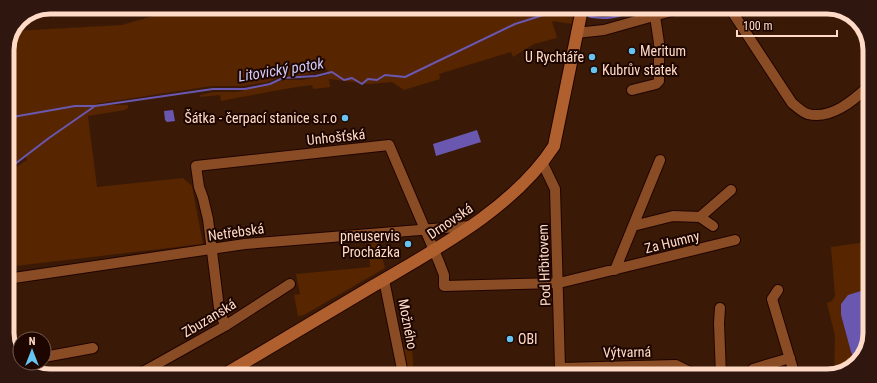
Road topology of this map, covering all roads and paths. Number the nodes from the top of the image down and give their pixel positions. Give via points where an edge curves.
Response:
1 (581, 14) edge
2 (662, 14) edge
3 (734, 14) edge
4 (655, 16) junction
5 (578, 28) junction
6 (632, 90) dead end
7 (863, 91) edge
8 (660, 160) dead end
9 (543, 164) junction
10 (731, 190) dead end
11 (700, 217) junction
12 (470, 226) junction
13 (633, 226) junction
14 (713, 226) dead end
15 (425, 229) junction
16 (735, 240) dead end
17 (211, 250) junction
18 (434, 250) junction
19 (616, 270) junction
20 (14, 278) edge
21 (384, 280) junction
22 (559, 283) junction
23 (290, 284) dead end
24 (778, 290) dead end
25 (720, 308) dead end
26 (225, 326) junction
27 (93, 348) dead end
28 (52, 356) edge
29 (790, 358) junction
30 (560, 368) joint
31 (147, 369) edge
32 (235, 369) edge
33 (402, 369) edge
34 (686, 369) edge
35 (721, 369) edge
36 (753, 369) dead end
37 (793, 369) edge

1 - 5 main road, Drnovská
2 - 4 street
3 - 7 street via 792,103 807,114 821,115 835,111
4 - 5 street via 604,30
4 - 6 street via 659,43 659,81
5 - 9 main road, Drnovská via 554,146
8 - 13 street, Za Humny
9 - 12 main road, Drnovská via 497,206
9 - 22 street, Pod Hřbitovem via 555,189
10 - 11 street
11 - 13 street via 673,216
11 - 14 street
12 - 15 street, Netřebská
12 - 18 main road, Drnovská
13 - 19 street, Za Humny
15 - 17 street, Netřebská via 245,244
15 - 17 street, Unhošťská via 389,145 196,166 208,219
15 - 18 street
16 - 19 street, Za Humny
17 - 20 street, Netřebská
17 - 26 street via 219,308
18 - 21 main road, Drnovská
18 - 22 street, Za Humny via 444,275 444,286
19 - 22 street, Za Humny
21 - 32 main road, Drnovská
21 - 33 street, Možného
22 - 30 street, Pod Hřbitovem
23 - 26 street, Zbuzanská
24 - 29 street via 772,299
25 - 35 street
26 - 31 street, Zbuzanská
27 - 28 street
29 - 36 street
29 - 37 street
30 - 34 street, Výtvarná via 676,365

